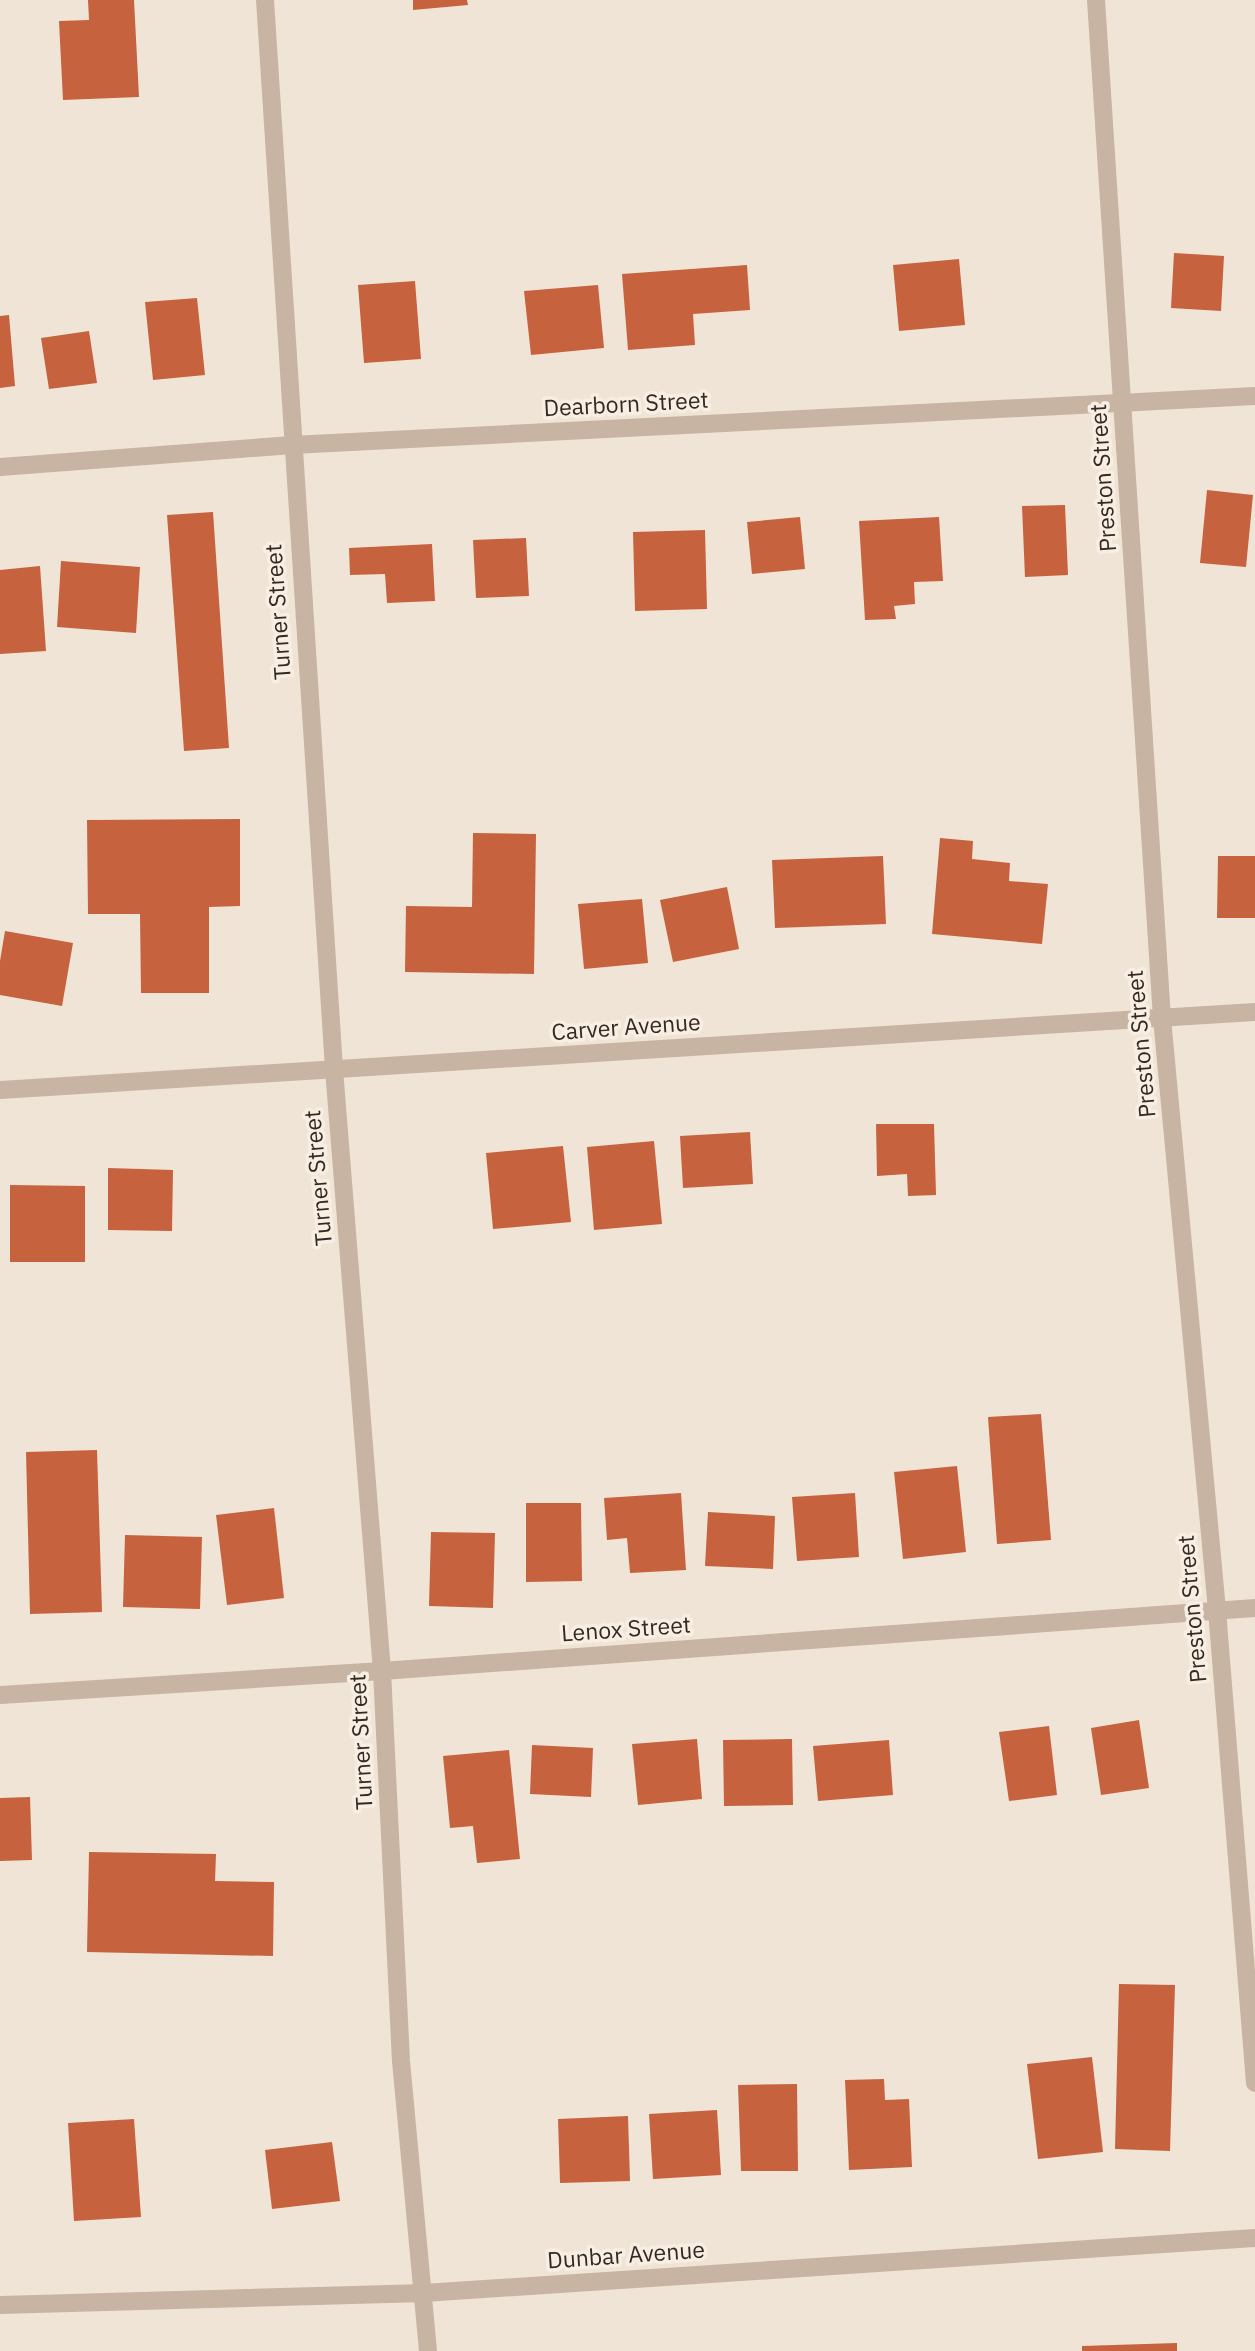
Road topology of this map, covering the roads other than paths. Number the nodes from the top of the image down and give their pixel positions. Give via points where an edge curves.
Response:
1 (265, 0) edge
2 (1096, 0) edge
3 (1255, 396) edge
4 (1123, 405) junction
5 (292, 445) junction
6 (0, 467) edge
7 (1255, 1012) edge
8 (1162, 1018) junction
9 (334, 1069) junction
10 (0, 1090) edge
11 (1255, 1608) edge
12 (1217, 1610) junction
13 (382, 1671) junction
14 (0, 1695) edge
15 (1255, 2083) edge
16 (1255, 2238) edge
17 (424, 2292) junction
18 (0, 2305) edge
19 (428, 2351) edge

1 - 5 street, Turner Street
2 - 4 street, Preston Street
3 - 4 street, Dearborn Street
4 - 5 street, Dearborn Street
4 - 8 street, Preston Street
5 - 6 street, Dearborn Street
5 - 9 street, Turner Street
7 - 8 street, Carver Avenue
8 - 9 street, Carver Avenue
8 - 12 street, Preston Street
9 - 10 street, Carver Avenue
9 - 13 street, Turner Street
11 - 12 street, Lenox Street
12 - 13 street, Lenox Street
12 - 15 street, Preston Street
13 - 14 street, Lenox Street
13 - 17 street, Turner Street via 401,2061
16 - 17 street, Dunbar Avenue
17 - 18 street, Dunbar Avenue
17 - 19 street, Turner Street

